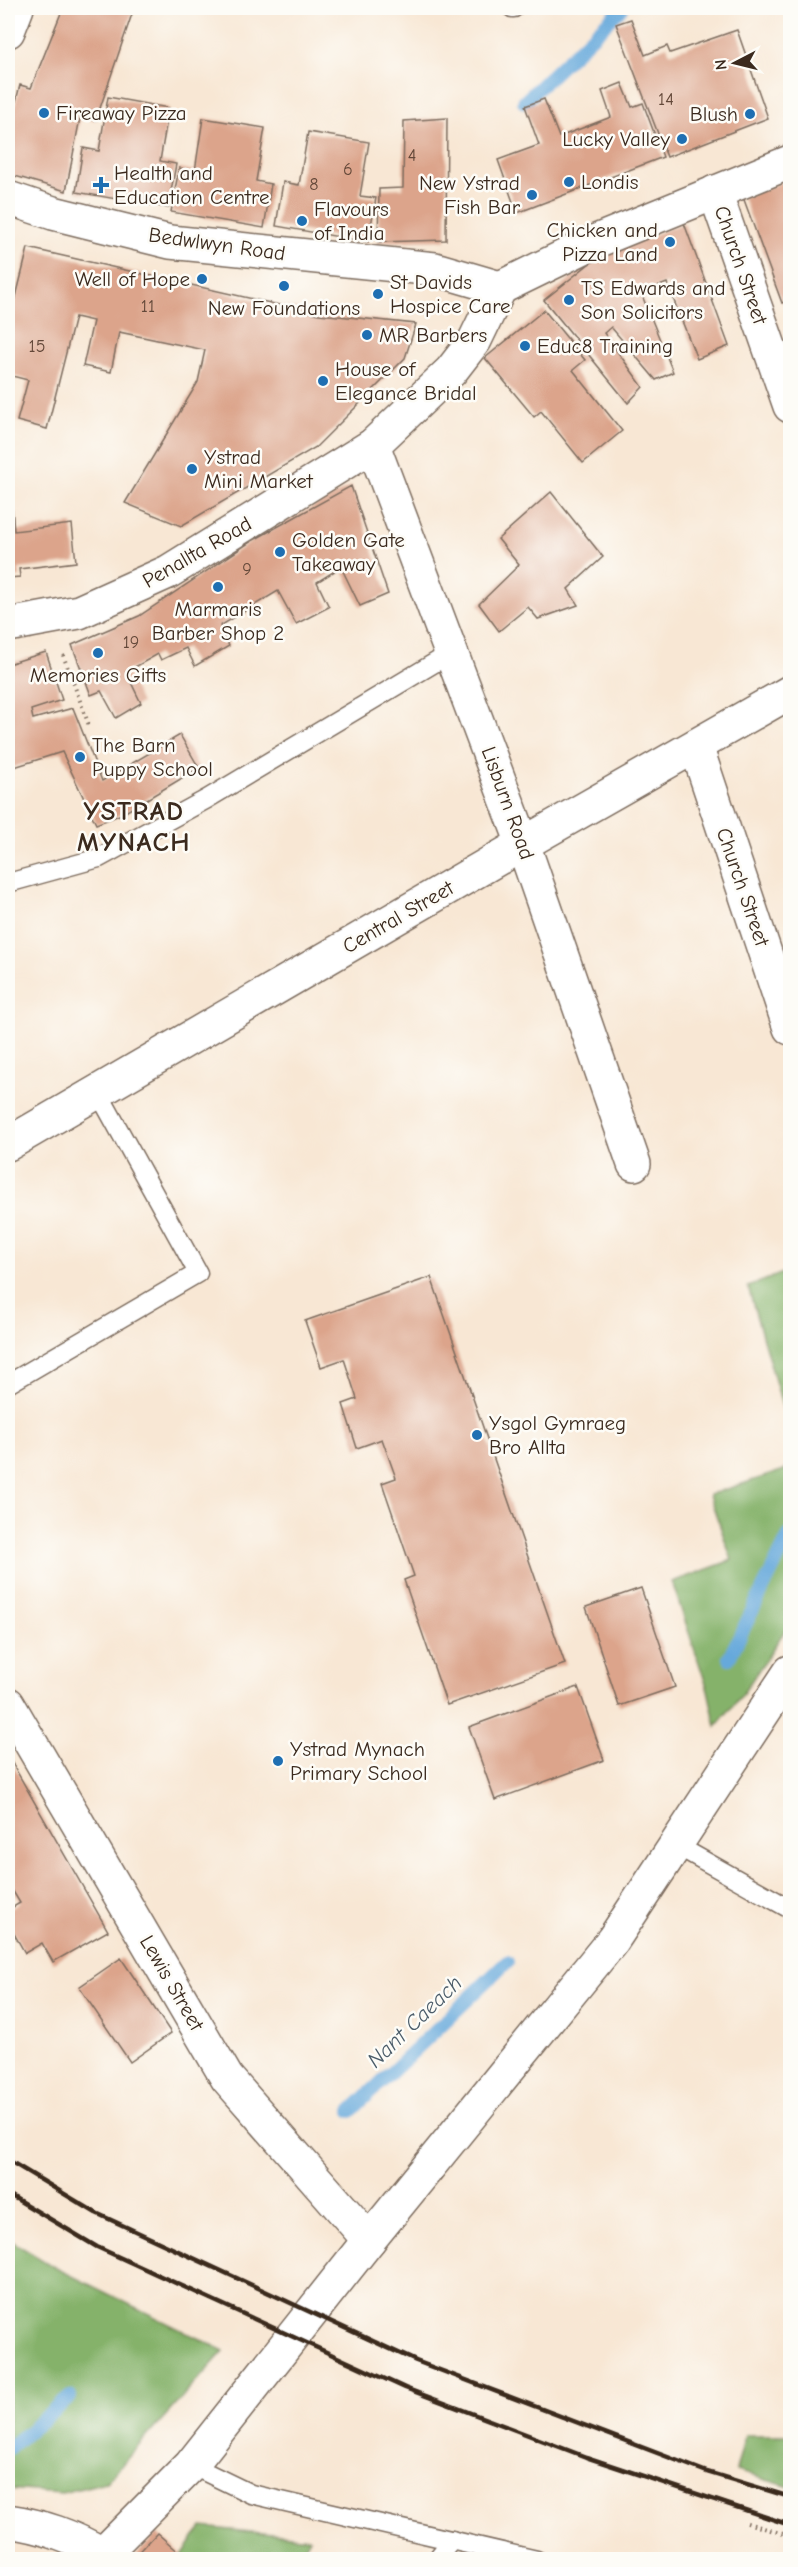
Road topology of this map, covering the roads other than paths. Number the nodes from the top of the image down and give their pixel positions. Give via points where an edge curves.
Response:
1 (17, 8) edge
2 (8, 31) edge
3 (790, 162) edge
4 (716, 192) junction
5 (8, 198) edge
6 (500, 288) junction
7 (790, 406) edge
8 (373, 445) junction
9 (8, 625) edge
10 (451, 653) junction
11 (790, 692) edge
12 (696, 746) junction
13 (524, 844) junction
14 (8, 883) edge
15 (790, 1028) edge
16 (98, 1092) junction
17 (8, 1144) edge
18 (634, 1164) dead end
19 (8, 1384) edge
20 (790, 1672) edge
21 (8, 1704) edge
22 (676, 1845) junction
23 (790, 1909) edge
24 (369, 2240) junction
25 (191, 2465) junction
26 (8, 2521) edge
27 (452, 2540) junction
28 (99, 2557) edge
29 (436, 2559) edge
30 (537, 2559) edge

1 - 2 street
3 - 4 street
4 - 6 street via 594,242
4 - 7 street, Church Street
5 - 6 street, Bedwlwyn Road via 170,242 435,269
6 - 8 street, Penallta Road via 475,340 451,371
8 - 9 street, Penallta Road via 168,572 79,612
8 - 10 street, Lisburn Road
10 - 13 street, Lisburn Road
10 - 14 lane via 207,799 99,858
11 - 12 street, Central Street
12 - 13 street, Central Street
12 - 15 street, Church Street
13 - 16 street, Central Street
13 - 18 street, Lisburn Road
16 - 17 street, Central Street
16 - 19 lane via 198,1273
20 - 22 street
21 - 24 street, Lewis Street via 227,2078
22 - 23 lane
22 - 24 street via 614,1940
24 - 25 street
25 - 27 lane via 251,2494
25 - 28 street
26 - 28 street via 74,2537
27 - 29 lane
27 - 30 lane

